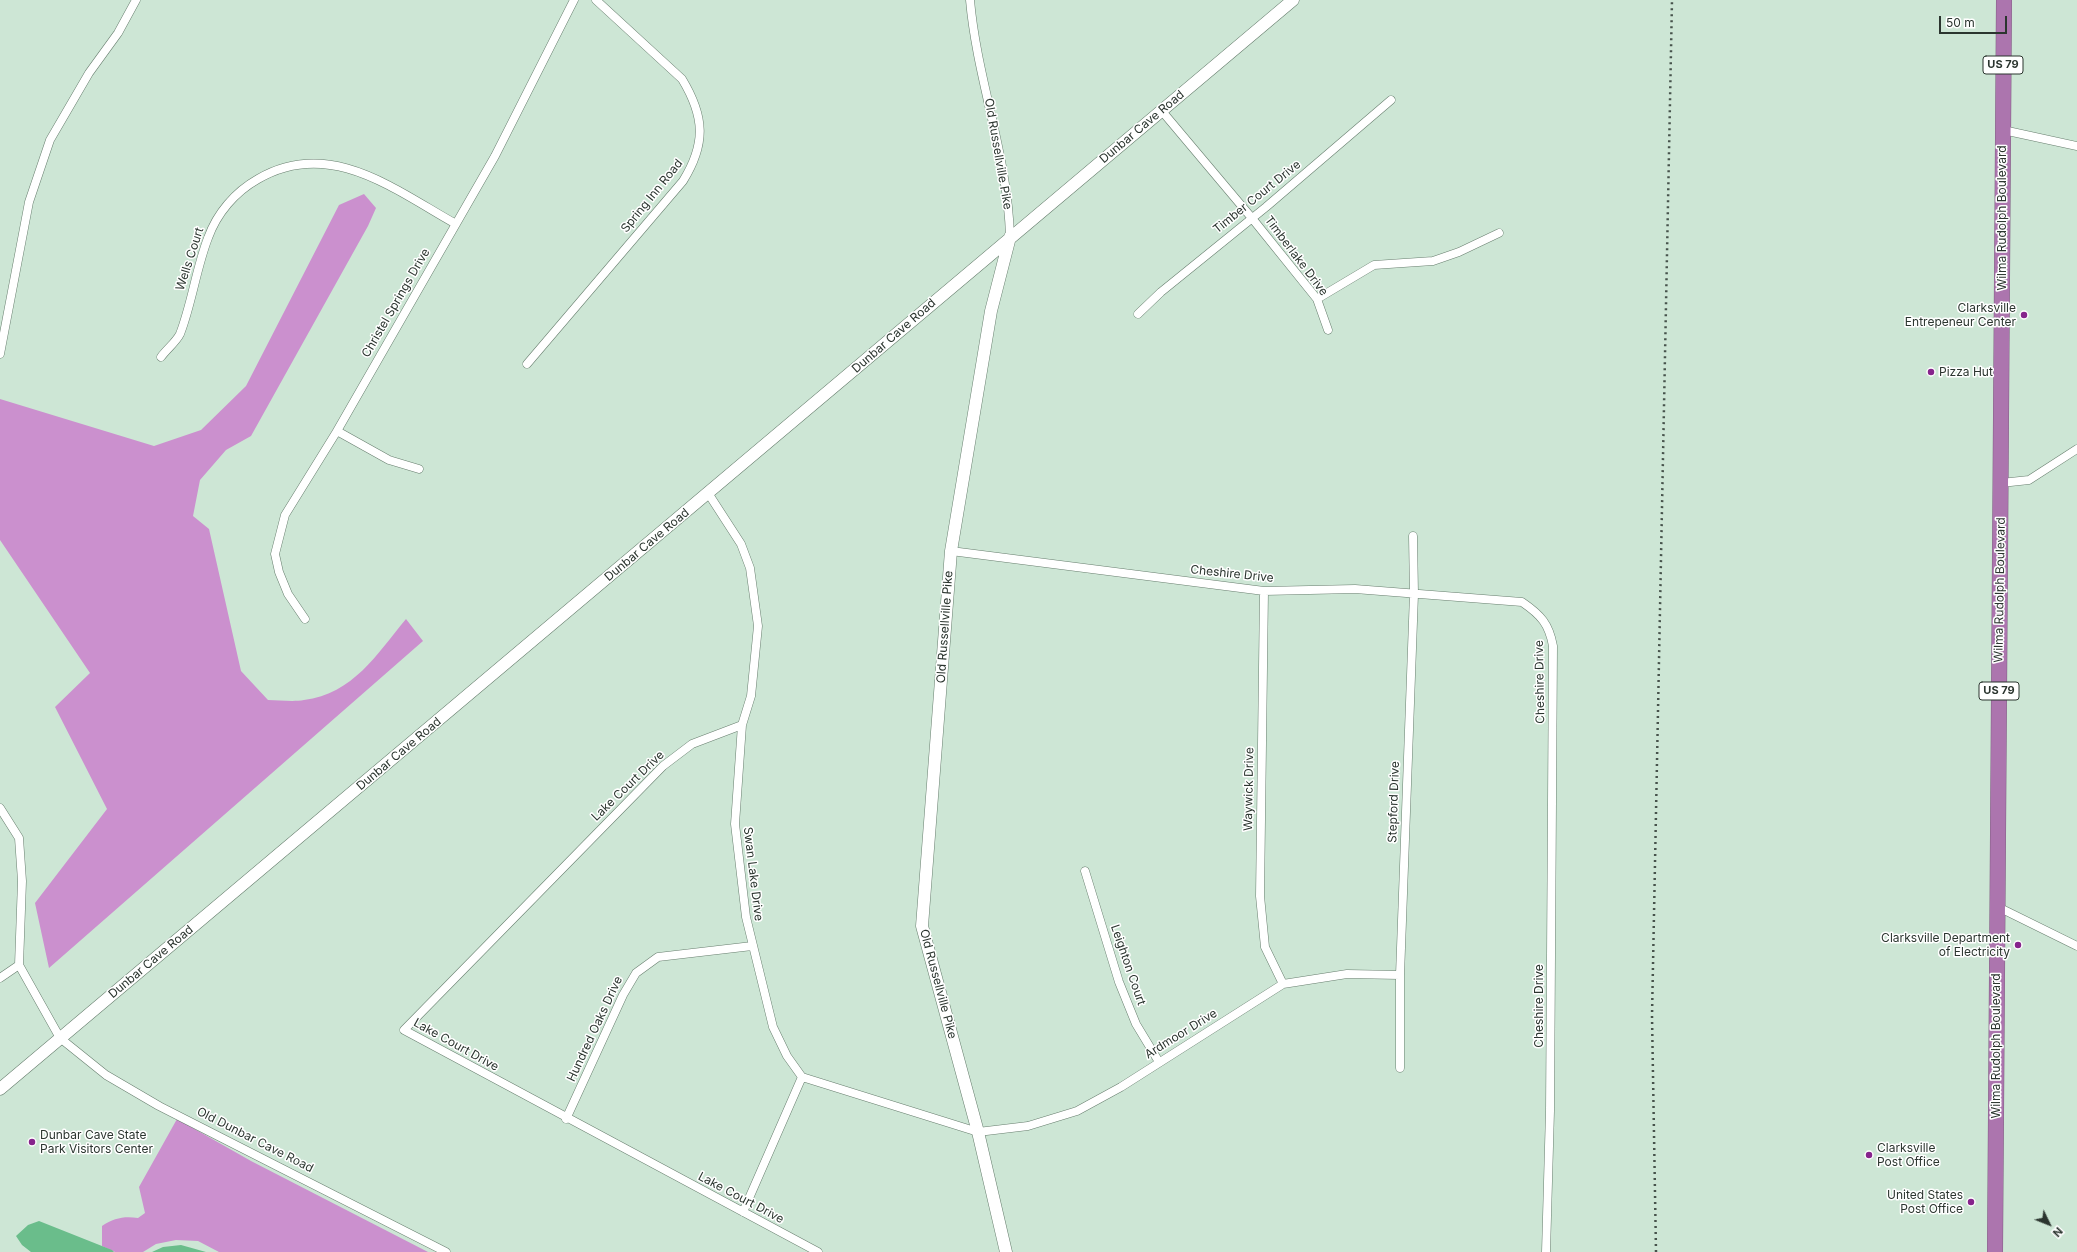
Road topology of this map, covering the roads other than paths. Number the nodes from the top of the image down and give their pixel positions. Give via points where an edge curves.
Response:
1 (136, 0) edge
2 (574, 0) edge
3 (596, 0) edge
4 (970, 0) edge
5 (1293, 0) edge
6 (2004, 0) edge
7 (1391, 100) dead end
8 (1161, 110) junction
9 (2003, 130) junction
10 (2077, 146) edge
11 (1251, 217) junction
12 (456, 224) junction
13 (1499, 233) dead end
14 (1010, 237) junction
15 (1317, 299) junction
16 (1138, 314) dead end
17 (1328, 330) dead end
18 (0, 354) edge
19 (161, 357) dead end
20 (527, 364) dead end
21 (337, 431) junction
22 (2077, 449) edge
23 (419, 469) dead end
24 (2001, 483) junction
25 (708, 493) junction
26 (1413, 536) dead end
27 (951, 551) junction
28 (1264, 591) junction
29 (1414, 594) junction
30 (305, 619) dead end
31 (742, 724) junction
32 (0, 808) edge
33 (1085, 871) dead end
34 (1998, 907) junction
35 (752, 946) junction
36 (2077, 946) edge
37 (19, 965) junction
38 (1400, 975) junction
39 (0, 978) edge
40 (1283, 984) junction
41 (60, 1038) junction
42 (1159, 1062) junction
43 (1400, 1068) dead end
44 (802, 1077) junction
45 (0, 1089) edge
46 (566, 1119) junction
47 (978, 1132) junction
48 (743, 1212) junction
49 (446, 1252) edge
50 (818, 1252) edge
51 (1006, 1252) edge
52 (1546, 1252) edge
53 (1995, 1252) edge

1 - 18 street via 118,33 89,72 50,140 29,202
2 - 12 street, Christel Springs Drive via 495,156
3 - 20 street, Spring Inn Road via 682,79 692,96 698,114 698,148 694,163 683,181
4 - 14 street, Old Russellville Pike via 973,32 1005,182
5 - 8 main road, Dunbar Cave Road
6 - 9 highway, Wilma Rudolph Boulevard / US 79
7 - 11 street, Timber Court Drive
8 - 11 street, Timberlake Drive
8 - 14 main road, Dunbar Cave Road
9 - 10 street
9 - 24 highway, Wilma Rudolph Boulevard / US 79
11 - 15 street, Timberlake Drive
11 - 16 street, Timber Court Drive
12 - 19 street, Wells Court via 403,191 332,164 311,163 291,166 267,174 250,184 222,210 208,237 179,335
12 - 21 street, Christel Springs Drive
13 - 15 street via 1433,262 1374,265
14 - 25 main road, Dunbar Cave Road
14 - 27 main road, Old Russellville Pike via 991,311
15 - 17 street, Timberlake Drive
21 - 23 street via 390,460
21 - 30 street, Christel Springs Drive via 285,515 275,554 288,594
22 - 24 street via 2029,480
24 - 34 highway, Wilma Rudolph Boulevard / US 79
25 - 31 street, Swan Lake Drive via 741,544 750,568 754,592 758,626 755,662 751,696
25 - 41 main road, Dunbar Cave Road
26 - 29 street, Stepford Drive
27 - 28 street, Cheshire Drive
27 - 47 main road, Old Russellville Pike via 922,926
28 - 29 street, Cheshire Drive via 1355,590
28 - 40 street, Waywick Drive via 1260,896 1266,947
29 - 38 street, Stepford Drive
29 - 52 street, Cheshire Drive via 1522,602 1539,614 1551,633 1553,646 1550,1103
31 - 35 street, Swan Lake Drive via 735,824
31 - 46 street, Lake Court Drive via 692,744 663,766 404,1030
32 - 37 street via 19,838 22,881
33 - 42 street, Leighton Court via 1119,982 1136,1024
34 - 36 street
34 - 53 highway, Wilma Rudolph Boulevard / US 79
35 - 44 street, Swan Lake Drive via 773,1027 787,1056
35 - 46 street, Hundred Oaks Drive via 658,958 636,973 623,995
37 - 39 street
37 - 41 street
38 - 40 street, Ardmoor Drive via 1347,974
38 - 43 street, Stepford Drive
40 - 42 street, Ardmoor Drive
41 - 45 main road, Dunbar Cave Road
41 - 49 street, Old Dunbar Cave Road via 106,1075 159,1106
42 - 47 street, Ardmoor Drive via 1077,1111 1028,1126
44 - 47 street
44 - 48 street
46 - 48 street, Lake Court Drive
47 - 51 main road, Old Russellville Pike
48 - 50 street, Lake Court Drive

